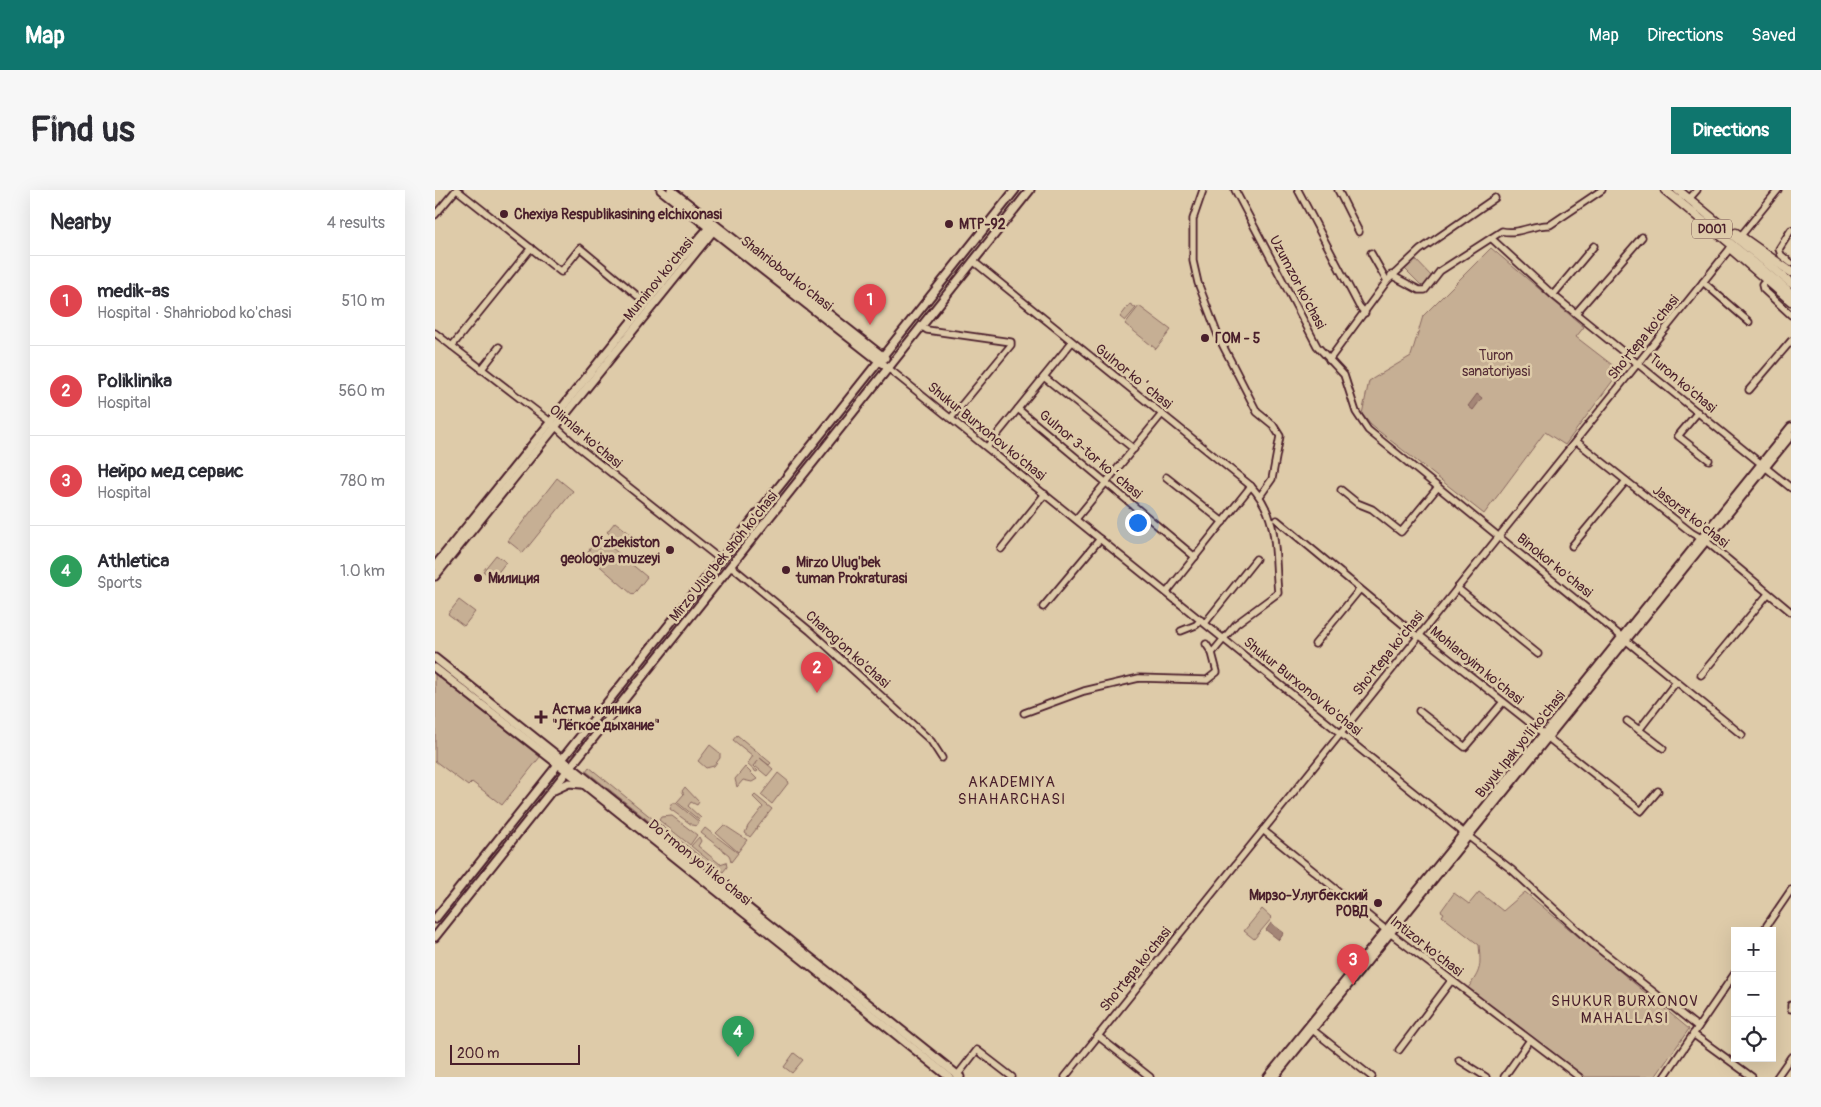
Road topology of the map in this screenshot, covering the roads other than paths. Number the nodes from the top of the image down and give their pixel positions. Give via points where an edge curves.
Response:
1 (456, 190) edge
2 (661, 190) edge
3 (671, 190) edge
4 (1015, 190) edge
5 (1030, 190) edge
6 (1203, 190) edge
7 (1235, 190) edge
8 (1298, 190) edge
9 (1338, 190) edge
10 (1602, 190) edge
11 (1665, 190) edge
12 (1678, 190) edge
13 (1697, 190) edge
14 (1778, 190) edge
15 (1495, 198) dead end
16 (1689, 199) junction
17 (435, 215) edge
18 (1708, 220) junction
19 (711, 227) junction
20 (1791, 230) edge
21 (1359, 232) dead end
22 (1642, 237) dead end
23 (1491, 238) junction
24 (1735, 242) junction
25 (1594, 246) dead end
26 (531, 248) junction
27 (1371, 253) dead end
28 (1780, 259) junction
29 (973, 261) junction
30 (1791, 263) edge
31 (1791, 272) edge
32 (1391, 275) junction
33 (1387, 281) junction
34 (1765, 281) junction
35 (1703, 282) junction
36 (1791, 284) edge
37 (1791, 293) edge
38 (1553, 295) junction
39 (1791, 301) edge
40 (646, 303) junction
41 (1365, 313) junction
42 (1576, 313) junction
43 (1791, 315) edge
44 (1749, 322) dead end
45 (921, 326) junction
46 (435, 333) edge
47 (1791, 341) edge
48 (1072, 342) junction
49 (452, 346) junction
50 (499, 347) dead end
51 (881, 358) junction
52 (1329, 360) junction
53 (1639, 363) junction
54 (889, 368) junction
55 (481, 370) junction
56 (1044, 377) junction
57 (1749, 390) dead end
58 (1018, 409) junction
59 (1355, 412) joint
60 (1698, 412) junction
61 (1161, 414) junction
62 (951, 418) junction
63 (553, 425) junction
64 (1791, 427) edge
65 (1791, 435) edge
66 (1575, 440) junction
67 (987, 447) junction
68 (1134, 449) junction
69 (1709, 460) dead end
70 (1764, 465) junction
71 (1166, 477) dead end
72 (1626, 481) junction
73 (1106, 482) junction
74 (1251, 486) junction
75 (1438, 487) junction
76 (1791, 488) edge
77 (1341, 490) dead end
78 (1045, 494) junction
79 (1260, 496) junction
80 (762, 508) junction
81 (771, 515) junction
82 (1076, 519) junction
83 (1277, 520) dead end
84 (1223, 522) junction
85 (1499, 536) junction
86 (1100, 539) junction
87 (1703, 540) junction
88 (1572, 546) dead end
89 (1001, 549) dead end
90 (1195, 557) junction
91 (1256, 559) dead end
92 (721, 560) junction
93 (435, 566) edge
94 (731, 566) junction
95 (435, 576) edge
96 (1457, 588) junction
97 (1360, 589) junction
98 (1167, 592) junction
99 (1768, 594) junction
100 (1043, 607) dead end
101 (681, 610) junction
102 (1791, 612) edge
103 (689, 618) junction
104 (1203, 622) junction
105 (1181, 631) dead end
106 (1418, 636) junction
107 (1624, 638) junction
108 (1225, 639) junction
109 (1206, 644) dead end
110 (1315, 644) dead end
111 (1213, 653) junction
112 (1538, 654) dead end
113 (435, 658) edge
114 (435, 668) edge
115 (1701, 676) dead end
116 (1676, 682) junction
117 (1503, 702) junction
118 (1419, 711) dead end
119 (1024, 713) dead end
120 (1627, 720) dead end
121 (1639, 730) junction
122 (1340, 732) junction
123 (1742, 735) dead end
124 (1546, 736) junction
125 (1663, 748) dead end
126 (942, 758) dead end
127 (560, 761) junction
128 (569, 768) junction
129 (586, 786) junction
130 (1658, 791) dead end
131 (551, 792) junction
132 (1263, 830) junction
133 (1466, 834) junction
134 (1791, 890) edge
135 (435, 919) edge
136 (1766, 927) edge
137 (1388, 932) junction
138 (435, 937) edge
139 (1731, 979) edge
140 (1451, 981) junction
141 (1698, 1027) junction
142 (1310, 1028) junction
143 (1693, 1034) junction
144 (1098, 1036) junction
145 (1530, 1040) junction
146 (1399, 1050) dead end
147 (1791, 1058) edge
148 (1459, 1060) dead end
149 (958, 1076) edge
150 (1748, 1076) edge
151 (949, 1077) edge
152 (1011, 1077) edge
153 (1065, 1077) edge
154 (1150, 1077) edge
155 (1268, 1077) edge
156 (1274, 1077) edge
157 (1372, 1077) edge
158 (1486, 1077) edge
159 (1504, 1077) edge
160 (1579, 1077) edge
161 (1664, 1077) edge
162 (1777, 1077) edge

1 - 17 street
1 - 26 street
2 - 19 main road, Shahriobod ko'chasi
3 - 19 main road, Shahriobod ko'chasi
4 - 51 main road, Mirzo Ulug'bek shoh ko'chasi
5 - 29 main road, Mirzo Ulug'bek shoh ko'chasi
6 - 79 street via 1193,219 1193,261 1198,283 1219,338 1257,412 1273,425 1280,436 1272,480
7 - 52 street, Uzumzor ko'chasi via 1317,346
8 - 41 street
9 - 21 street
10 - 23 street via 1550,225 1540,224 1511,233 1502,231
11 - 18 highway, D001
12 - 16 highway, D001
13 - 16 street
14 - 24 street, Sho'rtepa ko'chasi
15 - 32 street via 1420,250
16 - 18 highway, D001
18 - 24 highway, D001
18 - 24 highway
19 - 40 main road, Muminov ko'chasi
19 - 51 main road, Shahriobod ko'chasi
19 - 63 main road, Muminov ko'chasi
20 - 28 street via 1779,247
22 - 42 street
23 - 32 street via 1440,271 1425,290
23 - 38 street, Turon ko'chasi
24 - 28 highway
24 - 34 highway
24 - 35 street, Sho'rtepa ko'chasi
24 - 36 highway, D001
24 - 37 highway, D001
25 - 38 street
26 - 40 street via 561,272 580,248
26 - 49 street
27 - 33 street
28 - 30 street
28 - 31 highway
29 - 45 main road, Mirzo Ulug'bek shoh ko'chasi
29 - 48 street, Gulnor koʻchasi
32 - 33 street
33 - 41 street
34 - 39 highway
34 - 43 street via 1763,289
35 - 44 street
35 - 53 street, Sho'rtepa ko'chasi
38 - 42 street, Turon ko'chasi
40 - 63 main road, Muminov ko'chasi
41 - 52 street
42 - 53 street, Turon ko'chasi
45 - 54 main road, Mirzo Ulug'bek shoh ko'chasi
45 - 62 street via 927,330 1011,342
46 - 49 street, Olimlar ko'chasi
47 - 57 street
48 - 56 street
48 - 61 street, Gulnor koʻchasi
49 - 55 street, Olimlar ko'chasi
50 - 55 street
51 - 54 main road, Shahriobod ko'chasi
51 - 80 main road, Mirzo Ulug'bek shoh ko'chasi
52 - 59 street, Uzumzor ko'chasi via 1347,381
53 - 60 street, Turon ko'chasi
53 - 66 street, Sho'rtepa ko'chasi
54 - 62 street, Shukur Burxonov ko'chasi
54 - 81 main road, Mirzo Ulug'bek shoh ko'chasi
55 - 63 street, Olimlar ko'chasi
56 - 58 street
56 - 68 street
58 - 67 street
58 - 73 street, Gulnor 3-tor koʻchasi
59 - 75 street, Binokor ko'chasi via 1368,430
60 - 69 street via 1678,436
60 - 70 street, Turon ko'chasi
61 - 68 street
61 - 74 street, Gulnor koʻchasi
62 - 67 street, Shukur Burxonov ko'chasi
63 - 92 street, Olimlar ko'chasi
63 - 93 main road, Muminov ko'chasi
63 - 95 main road, Muminov ko'chasi
64 - 70 main road, Buyuk Ipak yo'li ko'chasi
65 - 70 main road, Buyuk Ipak yo'li ko'chasi
66 - 72 street, Jasorat ko'chasi
66 - 85 street, Sho'rtepa ko'chasi
67 - 78 street, Shukur Burxonov ko'chasi
68 - 73 street
70 - 76 street, Turon ko'chasi
70 - 87 main road, Buyuk Ipak yo'li ko'chasi
71 - 84 street
72 - 87 street, Jasorat ko'chasi
72 - 88 street
73 - 82 street
73 - 90 street, Gulnor 3-tor koʻchasi
74 - 79 street, Gulnor koʻchasi
74 - 84 street
75 - 77 street via 1401,532
75 - 85 street, Binokor ko'chasi
78 - 82 street, Shukur Burxonov ko'chasi
78 - 89 street
79 - 108 street, Gulnor koʻchasi via 1271,516 1278,593 1235,624
80 - 81 main road
80 - 92 main road, Mirzo Ulug'bek shoh ko'chasi
81 - 94 main road, Mirzo Ulug'bek shoh ko'chasi
82 - 86 street, Shukur Burxonov ko'chasi
83 - 97 street, Mohlaroyim ko'chasi
84 - 90 street
85 - 96 street, Sho'rtepa ko'chasi
85 - 107 street, Binokor ko'chasi
86 - 98 street, Shukur Burxonov ko'chasi
86 - 100 street
87 - 99 street, Jasorat ko'chasi
87 - 107 main road, Buyuk Ipak yo'li ko'chasi
90 - 98 street
91 - 104 street
92 - 101 main road, Mirzo Ulug'bek shoh ko'chasi
94 - 103 main road, Mirzo Ulug'bek shoh ko'chasi
94 - 126 street, Charog'on ko'chasi via 835,652 931,740
96 - 106 street, Sho'rtepa ko'chasi
96 - 112 street
97 - 106 street, Mohlaroyim ko'chasi
97 - 110 street
98 - 104 street, Shukur Burxonov ko'chasi
99 - 102 street, Jasorat ko'chasi
99 - 115 street
101 - 103 main road
101 - 127 main road, Mirzo Ulug'bek shoh ko'chasi
103 - 128 main road, Mirzo Ulug'bek shoh ko'chasi
104 - 105 street
104 - 108 street, Shukur Burxonov ko'chasi
106 - 117 street, Mohlaroyim ko'chasi
106 - 122 street, Sho'rtepa ko'chasi
107 - 116 street, Binokor ko'chasi
107 - 124 main road, Buyuk Ipak yo'li ko'chasi
108 - 111 street
108 - 122 street, Shukur Burxonov ko'chasi
109 - 111 street
111 - 119 street via 1217,672 1207,680 1139,678 1084,692
113 - 127 main road, Do‘rmon yo‘li ko‘chasi
114 - 127 main road, Do‘rmon yo‘li ko‘chasi
116 - 121 street
116 - 123 street, Binokor ko'chasi
117 - 118 street via 1465,748
117 - 124 street, Mohlaroyim ko'chasi
120 - 121 street
121 - 125 street
122 - 132 street, Sho'rtepa ko'chasi
122 - 133 street, Shukur Burxonov ko'chasi
124 - 130 street, Mohlaroyim ko'chasi via 1641,810
124 - 133 main road, Buyuk Ipak yo'li ko'chasi
127 - 128 main road, Do‘rmon yo‘li ko‘chasi
127 - 135 main road, Mirzo Ulug'bek shoh ko'chasi
128 - 129 main road, Do‘rmon yo‘li ko‘chasi
128 - 131 main road, Mirzo Ulug'bek shoh ko'chasi
128 - 149 main road
129 - 131 main road via 569,783
129 - 151 main road, Do‘rmon yo‘li ko‘chasi
131 - 138 main road, Mirzo Ulug'bek shoh ko'chasi
132 - 137 street, Intizor ko'chasi
132 - 144 street, Sho'rtepa ko'chasi
133 - 137 main road, Buyuk Ipak yo'li ko'chasi
133 - 141 street, Shukur Burxonov ko'chasi via 1512,870 1594,945
134 - 136 street
137 - 140 street, Intizor ko'chasi
137 - 142 main road, Buyuk Ipak yo'li ko'chasi
139 - 141 street
140 - 145 street, Intizor ko'chasi
140 - 146 street
141 - 143 street
142 - 155 main road, Buyuk Ipak yo'li ko'chasi
142 - 156 main road, Buyuk Ipak yo'li ko'chasi
142 - 157 street
143 - 150 street
143 - 161 street
144 - 153 street, Sho'rtepa ko'chasi
144 - 154 street
145 - 159 street
145 - 160 street, Intizor ko'chasi
147 - 162 street
148 - 158 street
149 - 152 street via 977,1050

